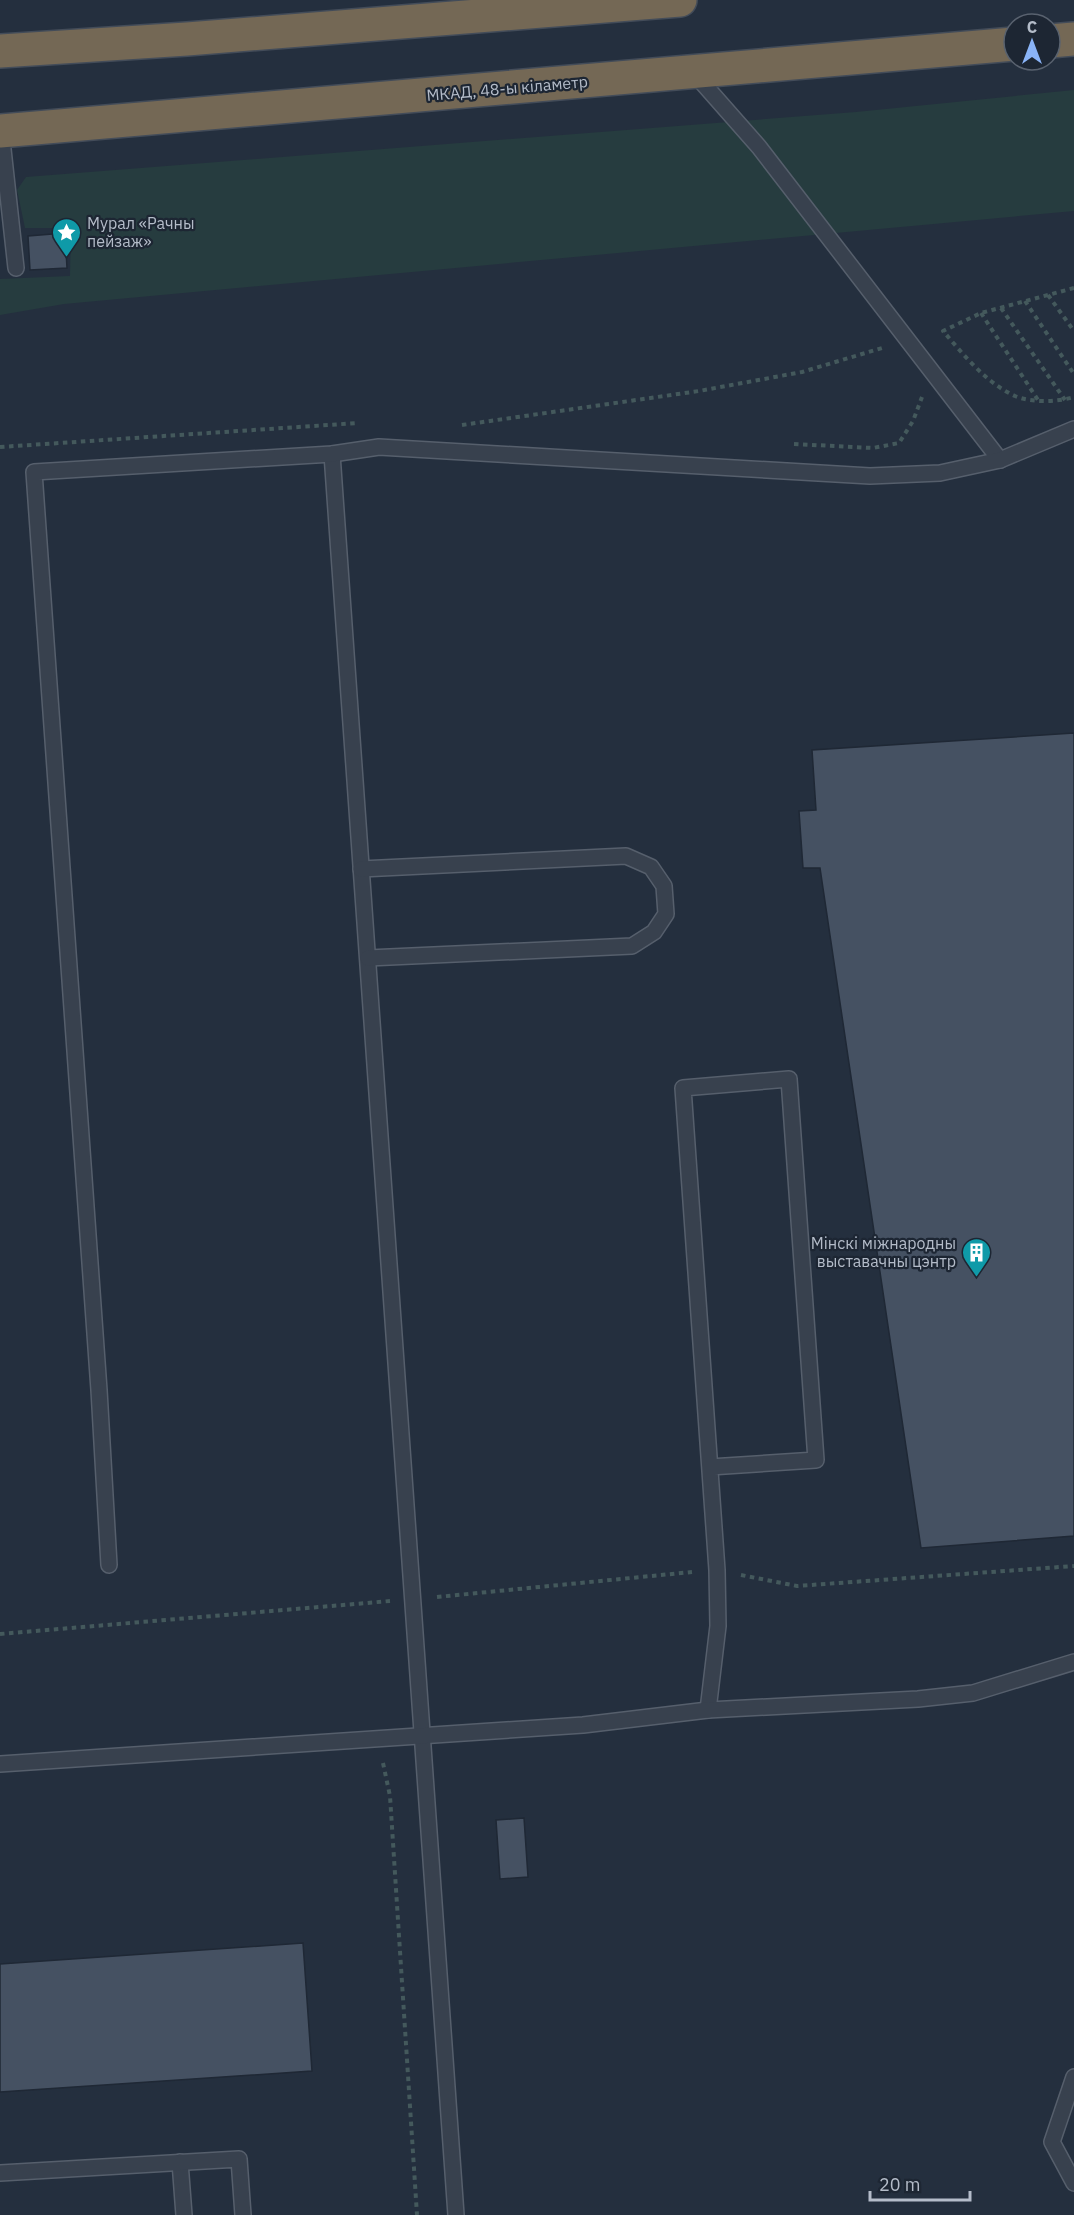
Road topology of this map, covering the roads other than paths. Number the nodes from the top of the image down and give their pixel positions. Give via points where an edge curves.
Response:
1 (680, 0) edge
2 (1002, 45) edge
3 (0, 51) edge
4 (693, 72) junction
5 (1, 131) edge
6 (16, 268) dead end
7 (1074, 429) edge
8 (332, 454) junction
9 (1000, 460) junction
10 (361, 868) junction
11 (368, 958) junction
12 (710, 1467) junction
13 (109, 1565) dead end
14 (1074, 1662) edge
15 (708, 1710) junction
16 (422, 1735) junction
17 (0, 1764) edge
18 (1074, 2077) edge
19 (180, 2162) junction
20 (0, 2173) edge
21 (1074, 2183) edge
22 (184, 2215) edge
23 (243, 2215) edge
24 (456, 2215) edge

1 - 3 highway
2 - 4 highway, МКАД, 48-ы кіламетр
4 - 5 highway, МКАД, 48-ы кіламетр
4 - 9 lane via 759,147
5 - 6 lane
7 - 9 lane
8 - 9 lane via 379,447 870,476 940,473
8 - 10 lane
8 - 13 lane via 34,472
10 - 11 lane
10 - 11 lane via 626,856 651,867 664,886 665,896 666,914 654,932 632,946
11 - 16 lane
12 - 12 lane via 683,1088 789,1079 816,1460
12 - 15 lane via 718,1626
14 - 15 lane via 973,1693 918,1700
15 - 16 lane via 583,1725
16 - 17 lane
16 - 24 lane
18 - 21 lane via 1052,2142
19 - 20 lane
19 - 22 lane
19 - 23 lane via 239,2158

